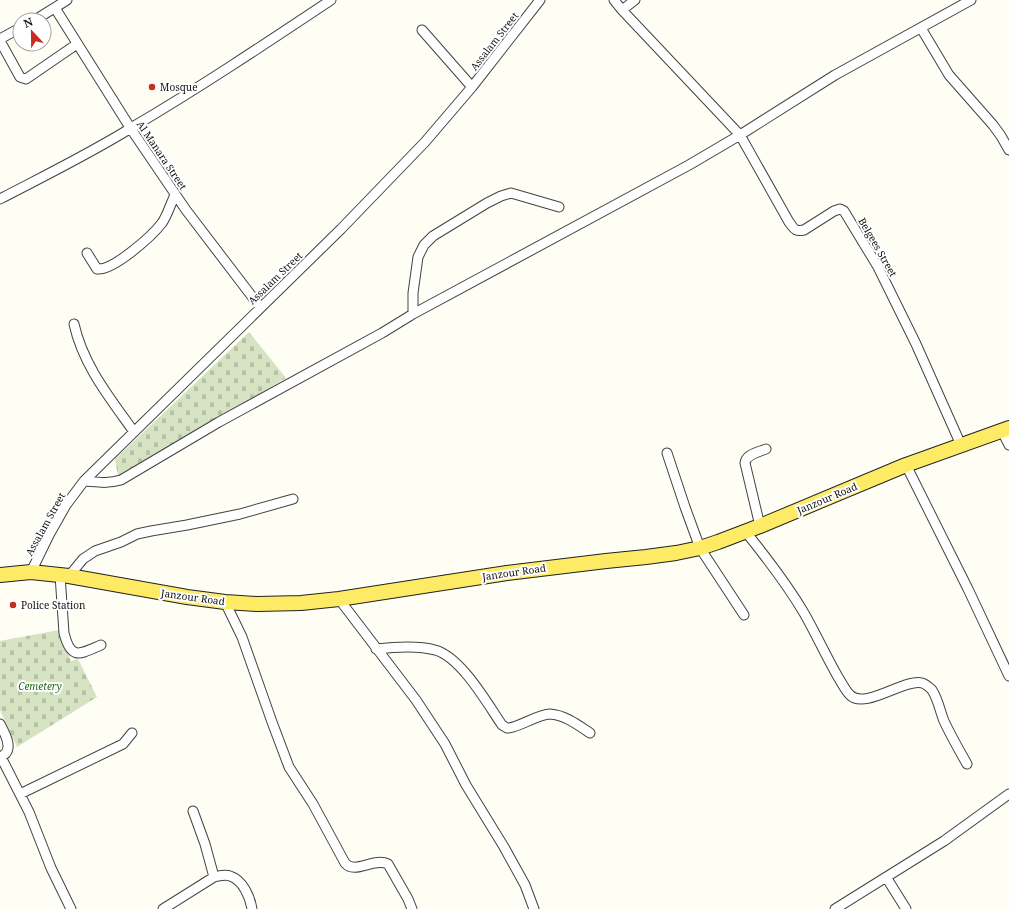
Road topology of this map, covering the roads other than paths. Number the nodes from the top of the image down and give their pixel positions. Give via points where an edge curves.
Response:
1 (67, 0) edge
2 (331, 0) edge
3 (540, 0) edge
4 (614, 0) edge
5 (636, 0) edge
6 (971, 0) edge
7 (55, 8) junction
8 (622, 10) junction
9 (48, 12) edge
10 (921, 28) junction
11 (422, 30) dead end
12 (12, 33) edge
13 (0, 40) edge
14 (77, 44) junction
15 (472, 87) junction
16 (131, 129) junction
17 (740, 136) junction
18 (1009, 150) edge
19 (175, 195) junction
20 (0, 199) edge
21 (559, 207) dead end
22 (87, 253) dead end
23 (260, 307) junction
24 (412, 314) junction
25 (74, 324) dead end
26 (1005, 430) edge
27 (134, 432) junction
28 (960, 445) junction
29 (1009, 445) edge
30 (766, 449) dead end
31 (667, 452) dead end
32 (906, 465) junction
33 (84, 481) junction
34 (293, 499) dead end
35 (760, 526) junction
36 (745, 531) junction
37 (700, 548) junction
38 (31, 572) junction
39 (0, 575) edge
40 (64, 576) junction
41 (339, 599) junction
42 (225, 602) junction
43 (744, 615) dead end
44 (101, 645) dead end
45 (376, 649) junction
46 (1009, 676) edge
47 (0, 724) edge
48 (132, 733) dead end
49 (590, 733) dead end
50 (1, 757) edge
51 (967, 764) dead end
52 (20, 794) junction
53 (1009, 794) edge
54 (193, 811) dead end
55 (886, 876) junction
56 (214, 877) junction
57 (71, 909) edge
58 (163, 909) edge
59 (252, 909) edge
60 (412, 909) edge
61 (534, 909) edge
62 (835, 909) edge
63 (906, 909) edge

1 - 7 street
2 - 16 street
3 - 15 street, Assalam Street
4 - 8 street
5 - 8 street
6 - 10 street
7 - 9 street
7 - 14 street, Al Manara Street
8 - 17 street
10 - 17 street via 834,76
10 - 18 street via 949,75 993,125
11 - 15 street
12 - 13 street
13 - 14 street via 20,76 26,79
14 - 16 street, Al Manara Street
15 - 23 street, Assalam Street via 426,142
16 - 19 street, Al Manara Street
16 - 20 street
17 - 24 street
17 - 28 street, Belgees Street via 795,230 804,230 834,211 844,211 882,274
19 - 22 street via 163,222 145,241 115,264 97,269
19 - 23 street, Al Manara Street
21 - 24 street via 511,193 487,203 433,236 424,244 418,257
23 - 27 street, Assalam Street
24 - 33 street via 121,480 104,483
25 - 27 street via 77,338 95,376
26 - 28 main road, Janzour Road
26 - 29 street
27 - 33 street, Assalam Street
28 - 32 main road, Janzour Road
30 - 35 street via 745,460
31 - 37 street
32 - 35 main road, Janzour Road
32 - 46 street
33 - 38 street, Assalam Street via 66,505
34 - 40 street via 240,514 138,534 95,551
35 - 36 main road, Janzour Road
36 - 37 main road, Janzour Road
36 - 51 street via 792,594 848,694 863,699 911,683 923,683 932,691 944,721
37 - 41 main road, Janzour Road via 500,574
37 - 43 street
38 - 39 main road, Janzour Road
38 - 40 main road, Janzour Road
40 - 42 main road, Janzour Road
40 - 44 street via 66,642 76,654
41 - 42 main road, Janzour Road via 301,603
41 - 45 street
42 - 60 street via 242,637 289,767 313,804 345,863 354,868 380,862 388,864
45 - 49 street via 422,648 444,654 455,662 479,690 505,727 512,728 549,714 567,718
45 - 61 street via 416,700 445,744 466,785 504,847
47 - 50 street via 8,745 6,753
48 - 52 street via 123,744
50 - 52 street
52 - 57 street
53 - 55 street via 944,841
54 - 56 street
55 - 62 street
55 - 63 street
56 - 58 street
56 - 59 street via 228,875 240,882

